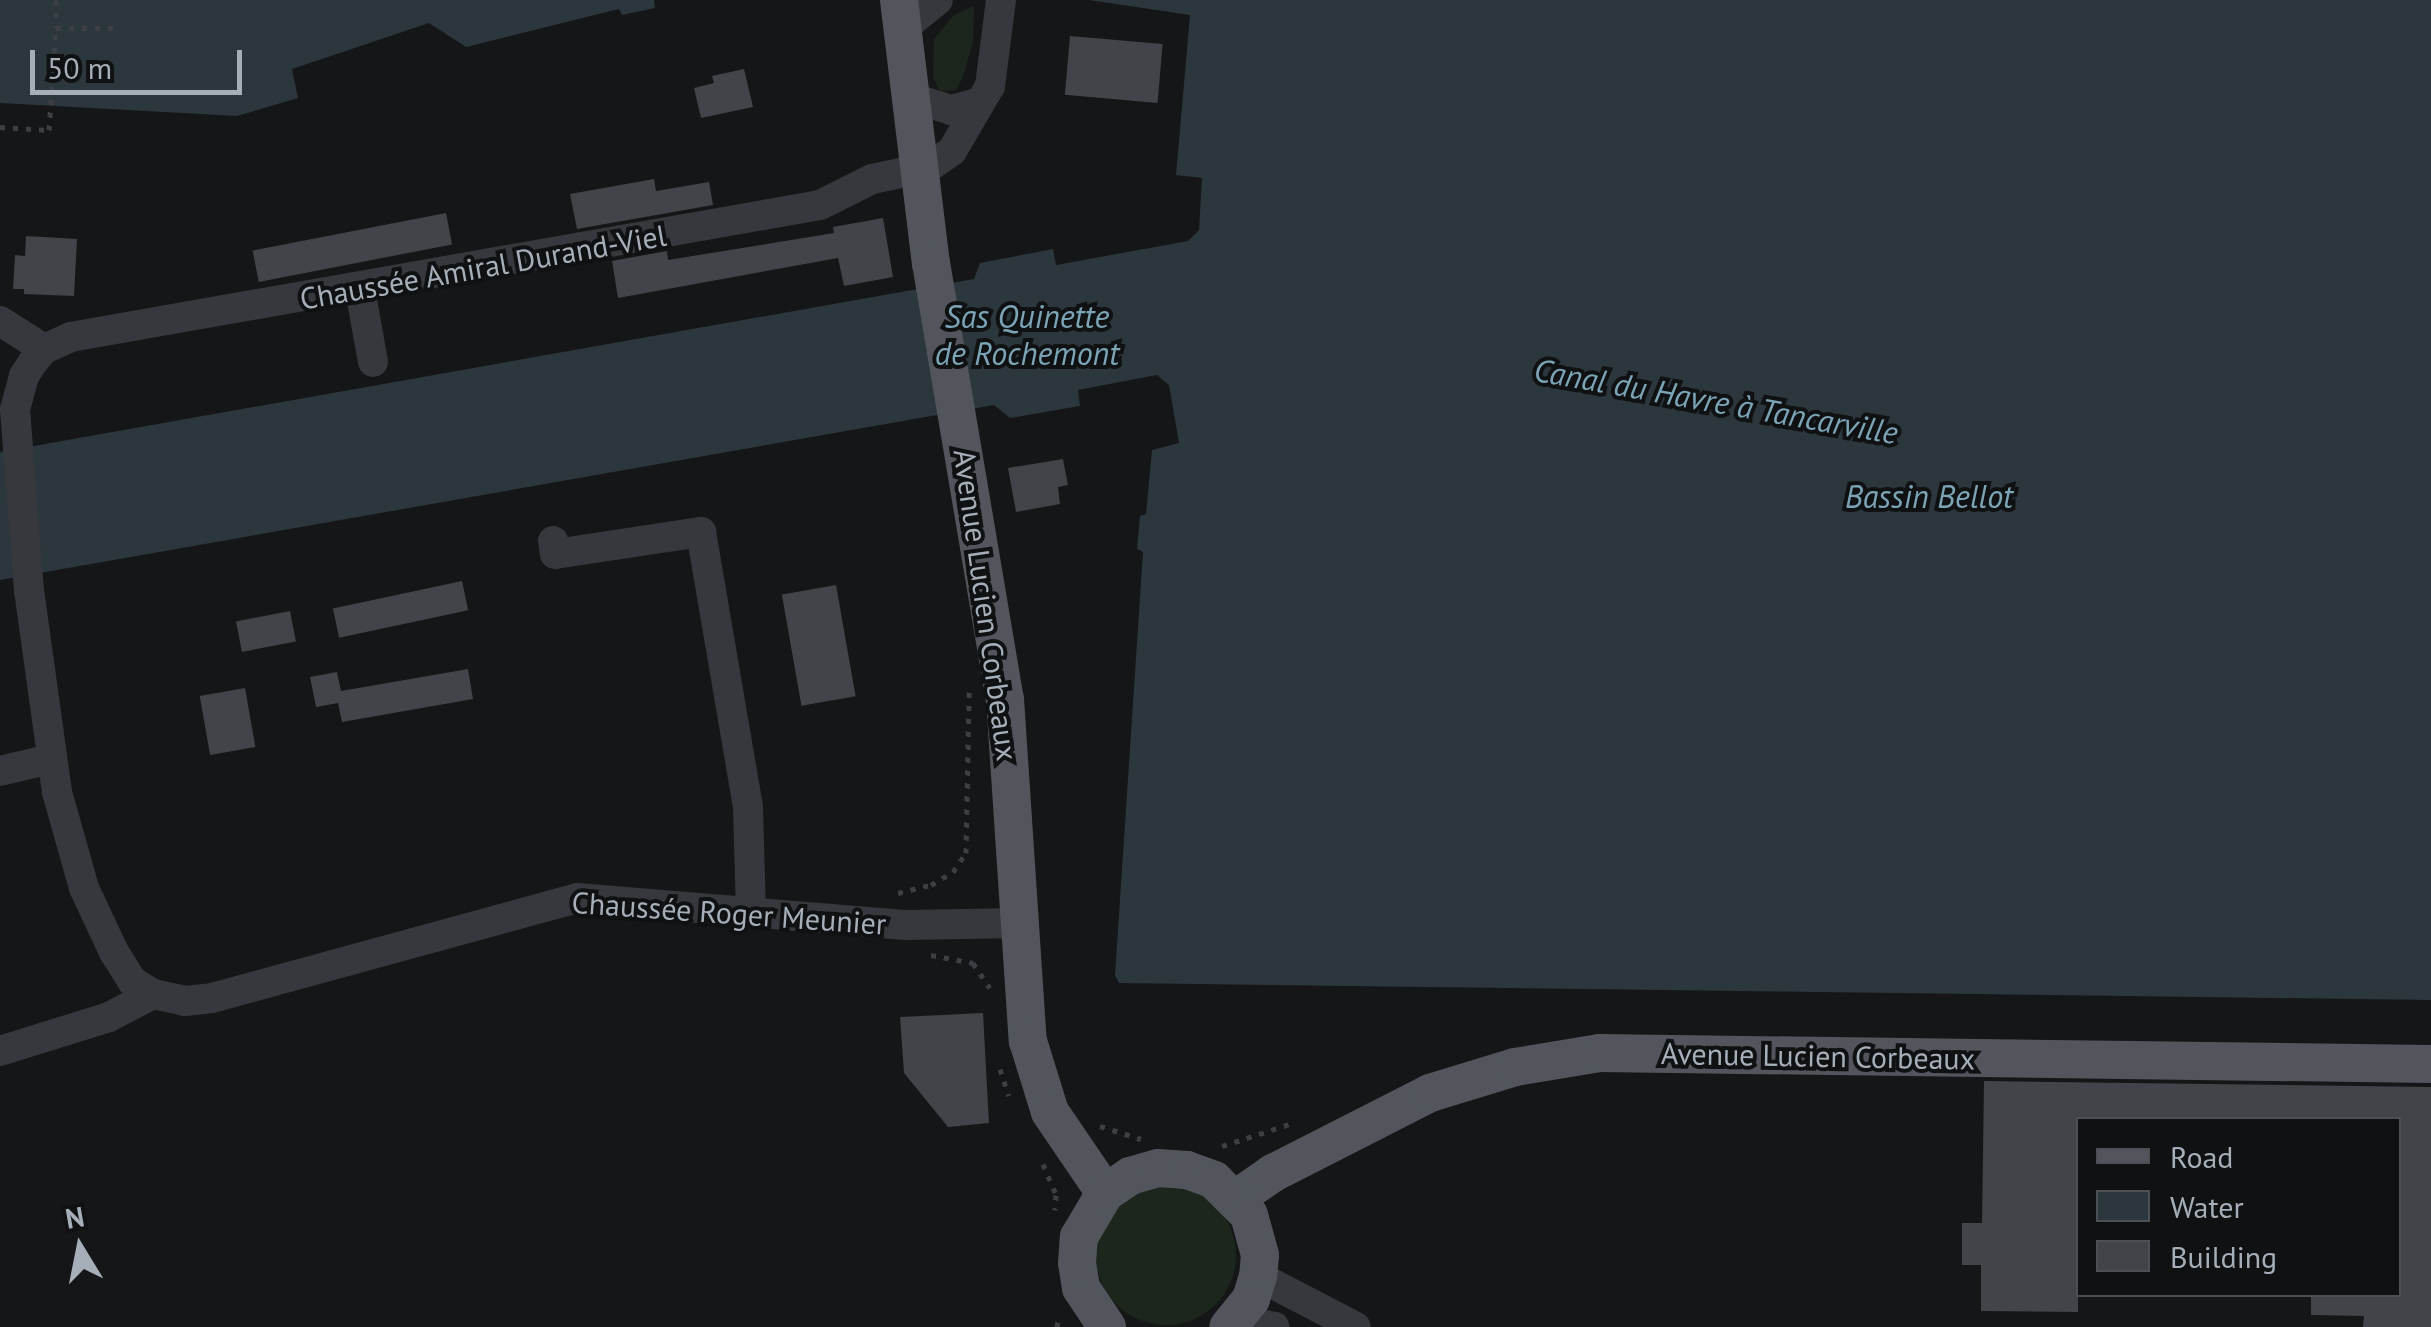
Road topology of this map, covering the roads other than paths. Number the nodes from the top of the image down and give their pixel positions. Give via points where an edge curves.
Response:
1 (938, 0) edge
2 (1001, 0) edge
3 (901, 14) edge
4 (910, 97) junction
5 (980, 102) junction
6 (918, 170) junction
7 (360, 289) junction
8 (0, 321) edge
9 (44, 349) junction
10 (373, 362) dead end
11 (553, 541) dead end
12 (51, 759) junction
13 (0, 771) edge
14 (750, 913) junction
15 (1020, 923) junction
16 (152, 994) junction
17 (0, 1050) edge
18 (2431, 1064) edge
19 (1105, 1192) junction
20 (1237, 1198) junction
21 (1258, 1276) junction
22 (1096, 1322) edge
23 (1232, 1324) edge
24 (1274, 1327) edge
25 (1356, 1327) edge

1 - 3 street
2 - 5 street via 990,86
3 - 4 main road, Avenue Lucien Corbeaux
4 - 5 street via 951,110
4 - 6 main road, Avenue Lucien Corbeaux
5 - 6 street via 952,150
6 - 7 street, Chaussée Amiral Durand-Viel via 872,179 820,205
6 - 15 main road, Avenue Lucien Corbeaux via 1005,700
7 - 9 street, Chaussée Amiral Durand-Viel via 71,338
7 - 10 street
8 - 9 street
9 - 12 street via 18,392 16,446
11 - 14 street via 556,554 700,532 748,807
12 - 13 street
12 - 16 street via 84,888 132,981
14 - 15 street, Chaussée Roger Meunier via 908,925
14 - 16 street, Chaussée Roger Meunier via 564,900 212,998
15 - 19 main road, Avenue Lucien Corbeaux via 1033,1067 1050,1112
16 - 17 street via 110,1017
18 - 20 main road, Avenue Lucien Corbeaux via 1600,1053 1515,1067 1430,1093
19 - 20 main road via 1158,1168 1214,1180
19 - 22 main road via 1084,1225 1077,1262
20 - 21 main road via 1256,1235
21 - 23 main road
21 - 25 street
23 - 24 street

